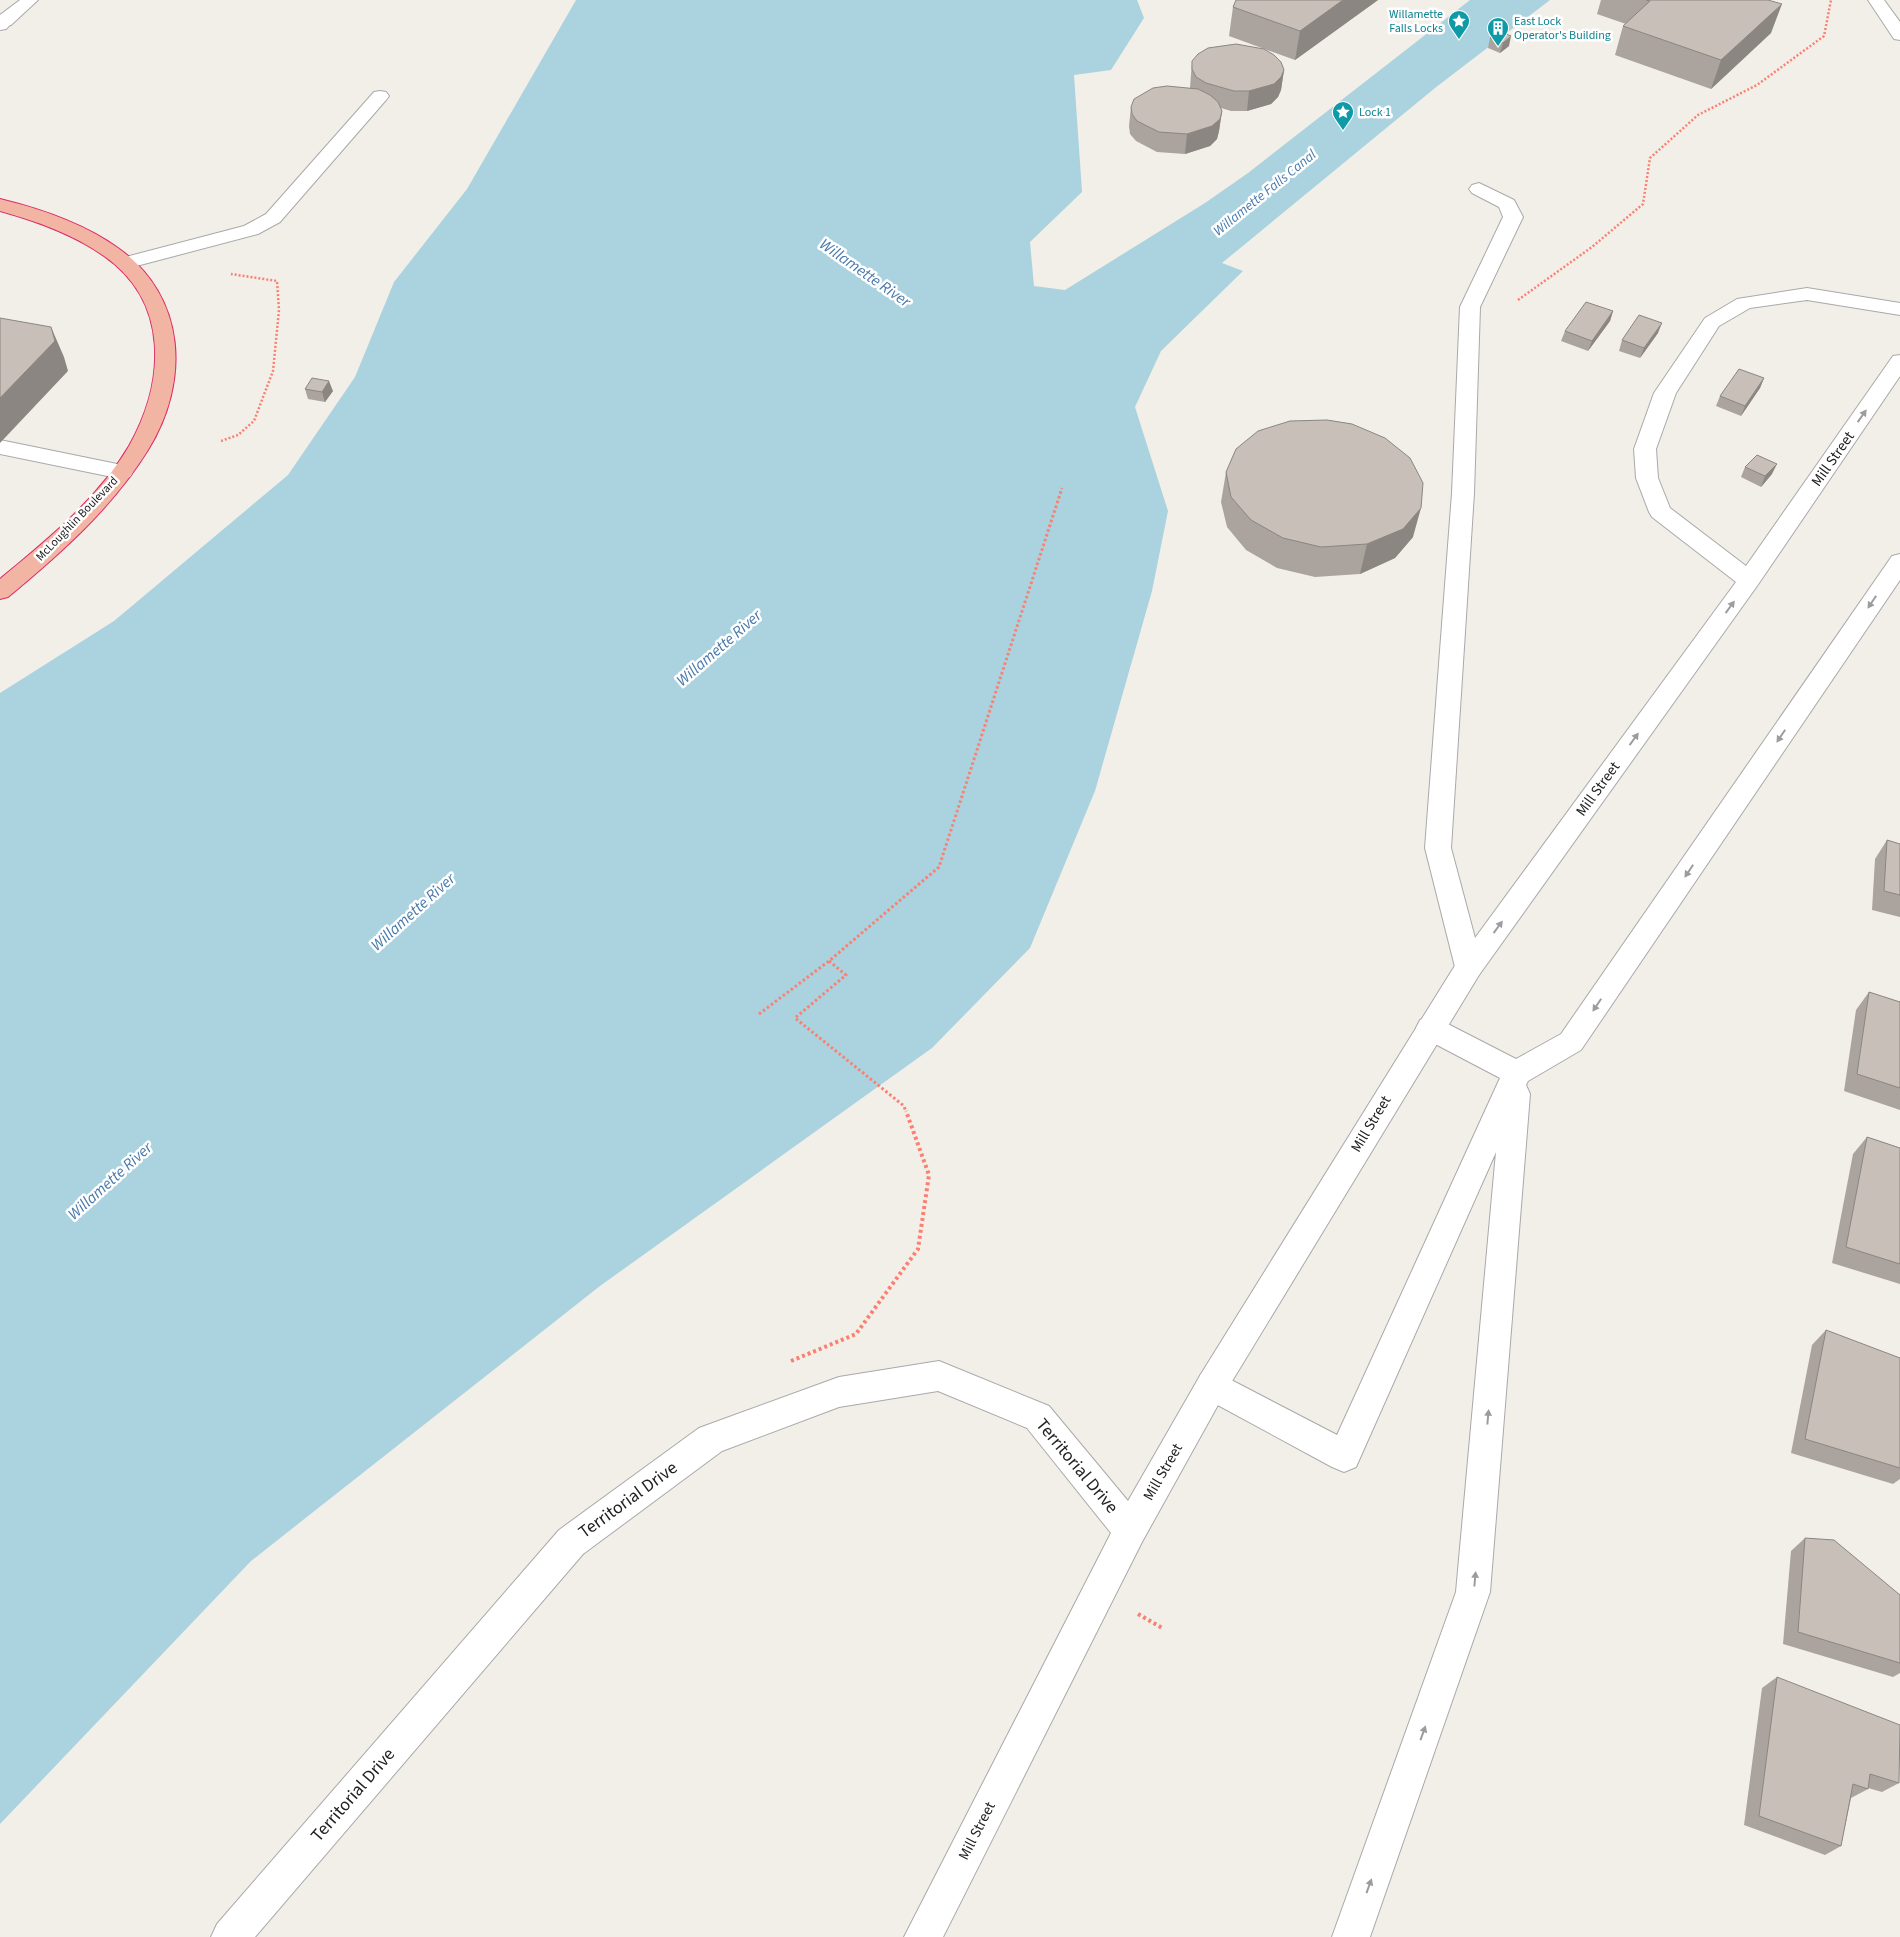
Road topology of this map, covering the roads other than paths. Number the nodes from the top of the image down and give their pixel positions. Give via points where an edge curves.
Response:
1 (30, 0) edge
2 (1876, 0) edge
3 (2, 22) edge
4 (1900, 35) edge
5 (380, 96) dead end
6 (1479, 189) dead end
7 (0, 205) edge
8 (125, 263) junction
9 (1900, 309) edge
10 (1900, 361) edge
11 (0, 447) edge
12 (122, 472) junction
13 (1900, 562) edge
14 (1749, 580) junction
15 (0, 591) edge
16 (1469, 967) junction
17 (1430, 1028) junction
18 (1517, 1073) junction
19 (1212, 1385) junction
20 (1130, 1530) junction
21 (1352, 1935) edge
22 (230, 1937) edge
23 (923, 1937) edge

1 - 3 street
2 - 4 street
5 - 8 street via 273,218 251,230
6 - 16 street via 1507,204 1513,217 1470,307 1463,493 1438,848
7 - 8 highway, McLoughlin Boulevard via 79,233
8 - 12 highway, McLoughlin Boulevard via 143,283 155,304 165,329 167,350 165,383 153,418
9 - 14 street via 1807,294 1744,303 1712,322 1665,393 1645,449 1647,478 1660,512
14 -> 10 street, Mill Street
11 - 12 street
12 - 15 highway, McLoughlin Boulevard via 69,530
13 -> 18 street via 1571,1042
16 -> 14 street, Mill Street
16 - 17 street, Mill Street
17 - 18 street
17 - 19 street, Mill Street
18 - 19 street via 1344,1456
21 -> 18 street via 1474,1592
19 - 20 street, Mill Street
20 - 22 street, Territorial Drive via 1038,1417 939,1376 839,1392 711,1439 571,1542
20 - 23 street, Mill Street

